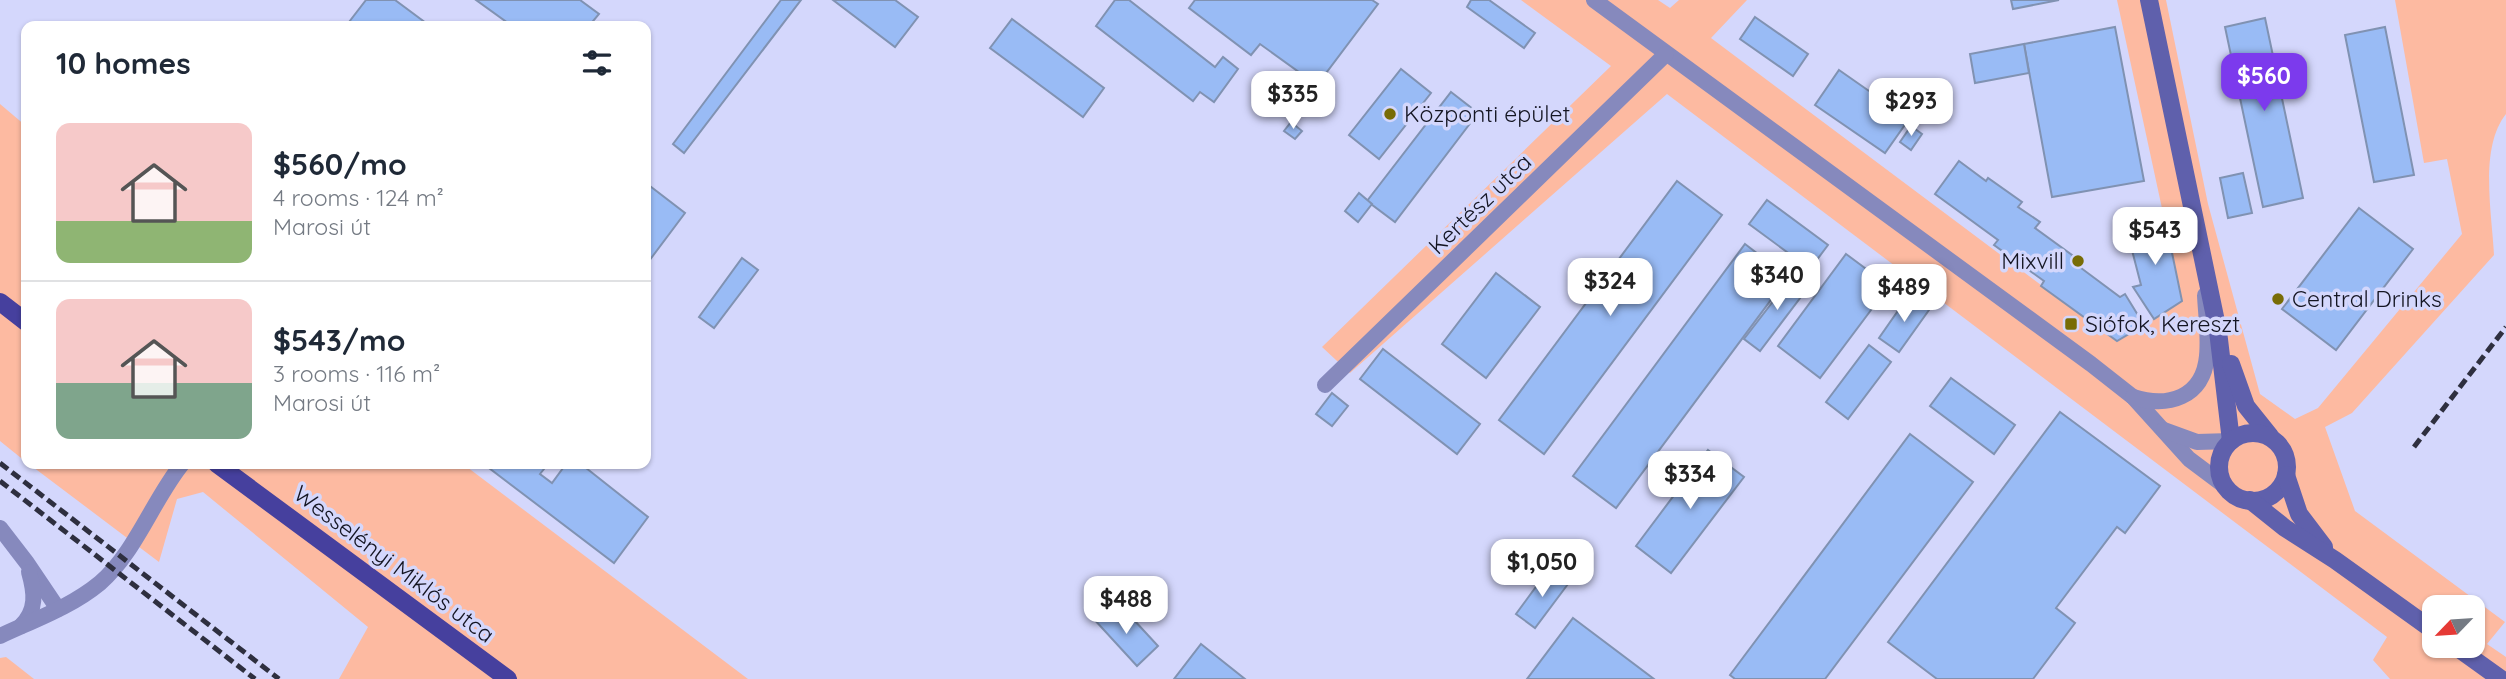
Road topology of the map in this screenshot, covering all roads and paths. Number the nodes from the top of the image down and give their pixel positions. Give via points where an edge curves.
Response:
1 (1594, 0) edge
2 (2149, 0) edge
3 (1666, 54) junction
4 (2203, 268) junction
5 (0, 302) edge
6 (21, 318) edge
7 (2218, 331) junction
8 (1325, 385) dead end
9 (2133, 397) junction
10 (2162, 429) junction
11 (2273, 439) junction
12 (2231, 441) junction
13 (179, 469) edge
14 (224, 469) edge
15 (2286, 475) junction
16 (2225, 486) junction
17 (2250, 500) junction
18 (0, 528) edge
19 (2335, 560) junction
20 (27, 563) junction
21 (58, 609) junction
22 (2422, 622) edge
23 (20, 627) junction
24 (0, 636) edge
25 (2472, 658) edge
26 (508, 679) edge
27 (2501, 679) edge

1 - 3 street
2 - 4 street
3 - 8 street, Kertész utca
3 - 9 street
4 - 7 street
4 - 9 street via 2208,354 2200,378 2177,399 2159,403
5 - 6 main road
7 - 11 street via 2246,406
7 - 12 street
9 - 10 street
10 - 12 street via 2197,442
10 - 16 street via 2189,459
11 - 12 street via 2250,433
11 - 15 street via 2286,457
12 - 16 street via 2220,461
13 - 21 street via 114,568 90,590
14 - 26 main road, Wesselényi Miklós utca
15 - 17 street via 2271,496
15 - 19 street via 2303,520
16 - 17 street
17 - 19 street
18 - 20 street
19 - 22 street
20 - 21 street
20 - 23 street via 34,606
21 - 23 street
23 - 24 street
25 - 27 street

